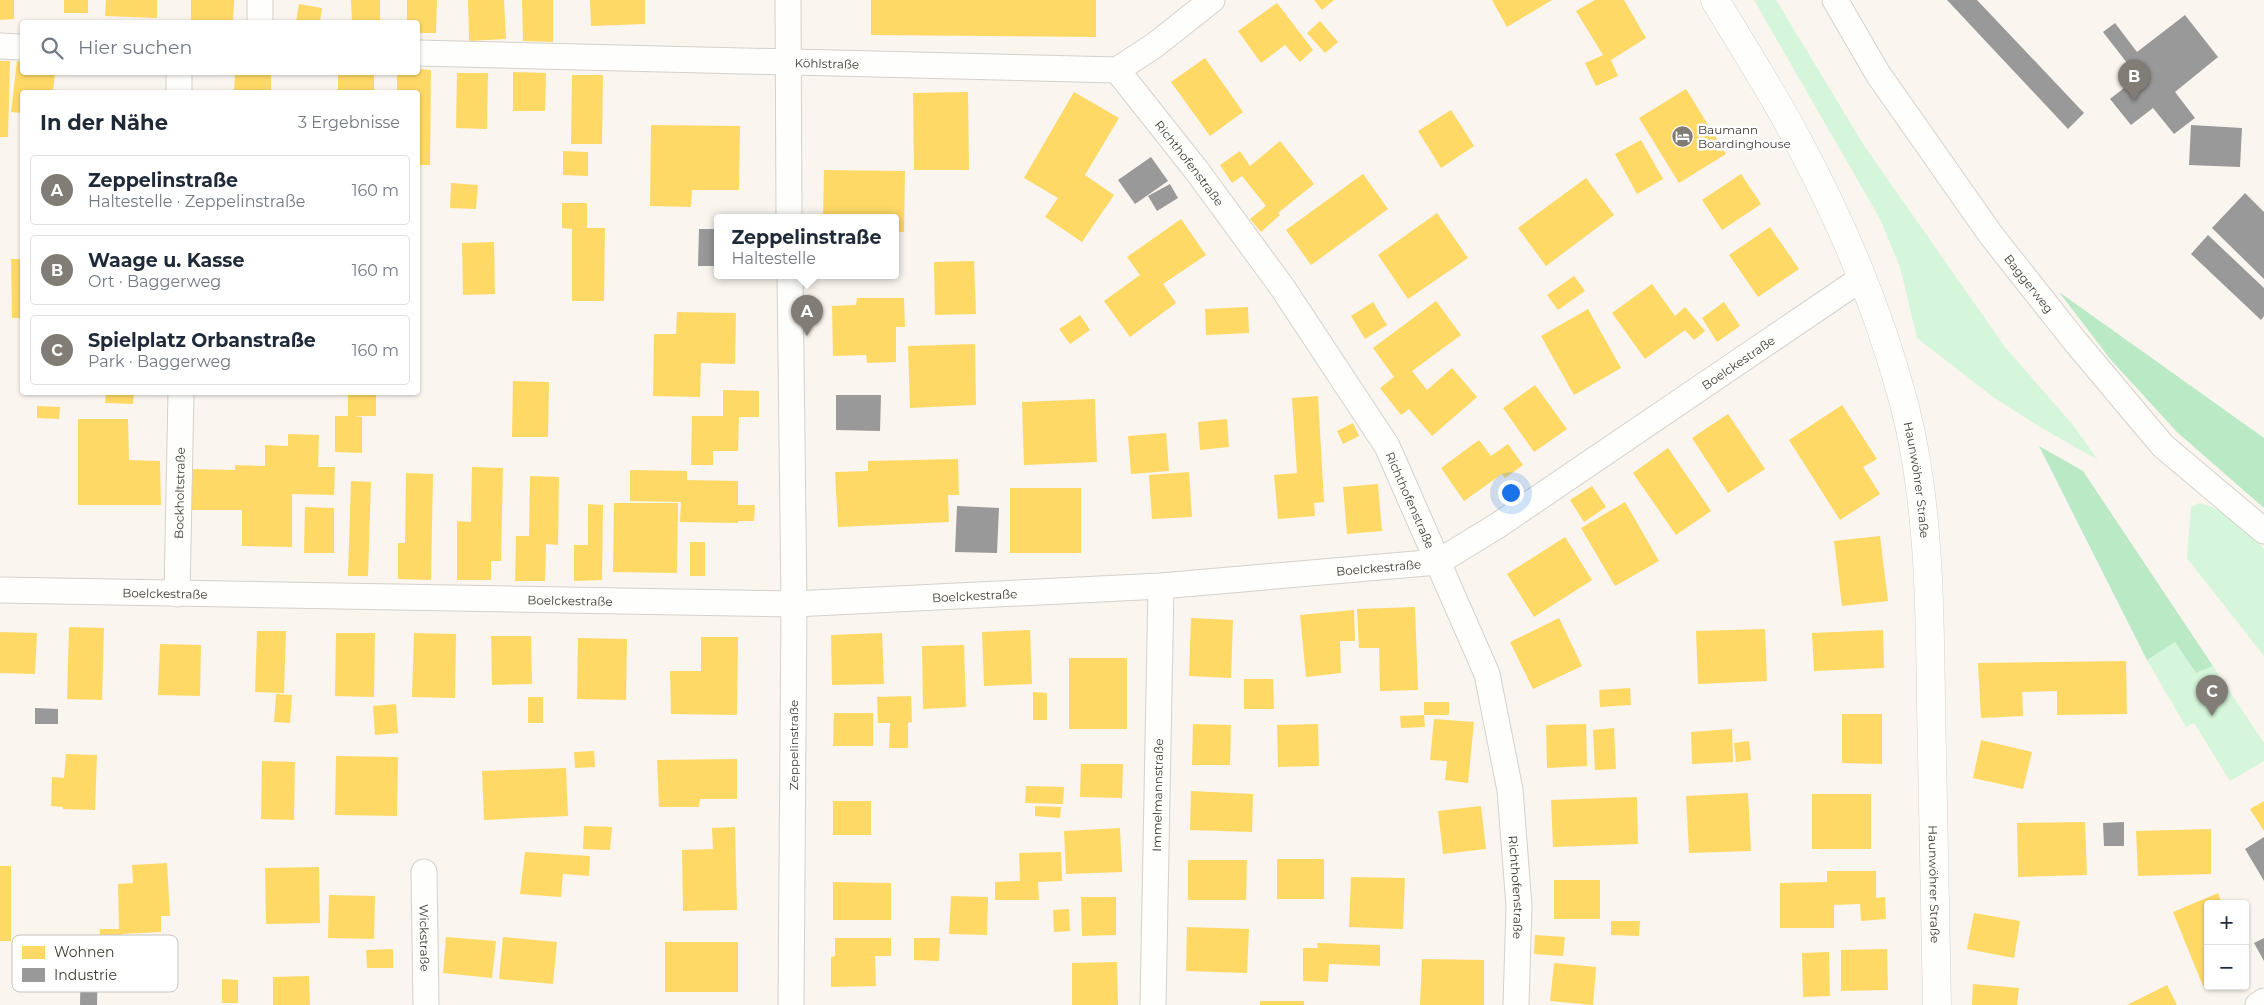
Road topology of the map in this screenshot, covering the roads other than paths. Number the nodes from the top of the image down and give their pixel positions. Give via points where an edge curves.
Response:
1 (260, 0) edge
2 (788, 0) edge
3 (1212, 0) edge
4 (1715, 0) edge
5 (1835, 0) edge
6 (260, 20) edge
7 (0, 46) edge
8 (20, 47) edge
9 (420, 52) edge
10 (787, 61) junction
11 (1118, 70) junction
12 (179, 75) edge
13 (179, 90) edge
14 (789, 214) edge
15 (1862, 278) junction
16 (790, 279) edge
17 (181, 395) edge
18 (2264, 531) edge
19 (1438, 562) junction
20 (1162, 586) junction
21 (0, 590) edge
22 (177, 594) junction
23 (794, 604) junction
24 (424, 872) dead end
25 (2264, 1001) edge
26 (426, 1005) edge
27 (791, 1005) edge
28 (1153, 1005) edge
29 (1516, 1005) edge
30 (1937, 1005) edge
31 (2258, 1005) edge

1 - 6 street
2 - 10 street
3 - 11 street
4 - 15 street, Haunwöhrer Straße via 1797,139 1836,214
5 - 18 street, Baggerweg via 1878,74 1980,219 2074,340 2162,446
7 - 8 street
9 - 10 street, Köhlstraße
10 - 11 street, Köhlstraße
10 - 14 street
11 - 19 street, Richthofenstraße via 1282,287 1387,446
12 - 13 street
15 - 19 street, Boelckestraße via 1497,526
15 - 30 street, Haunwöhrer Straße via 1883,331 1904,403 1917,472 1923,529 1930,642
16 - 23 street, Zeppelinstraße
17 - 22 street, Bockholtstraße
19 - 20 street, Boelckestraße
19 - 29 street, Richthofenstraße via 1488,674 1510,790 1519,906
20 - 23 street, Boelckestraße
20 - 28 street, Immelmannstraße
21 - 22 street, Boelckestraße
22 - 23 street, Boelckestraße
23 - 27 street, Zeppelinstraße
24 - 26 street, Wickstraße
25 - 31 street

